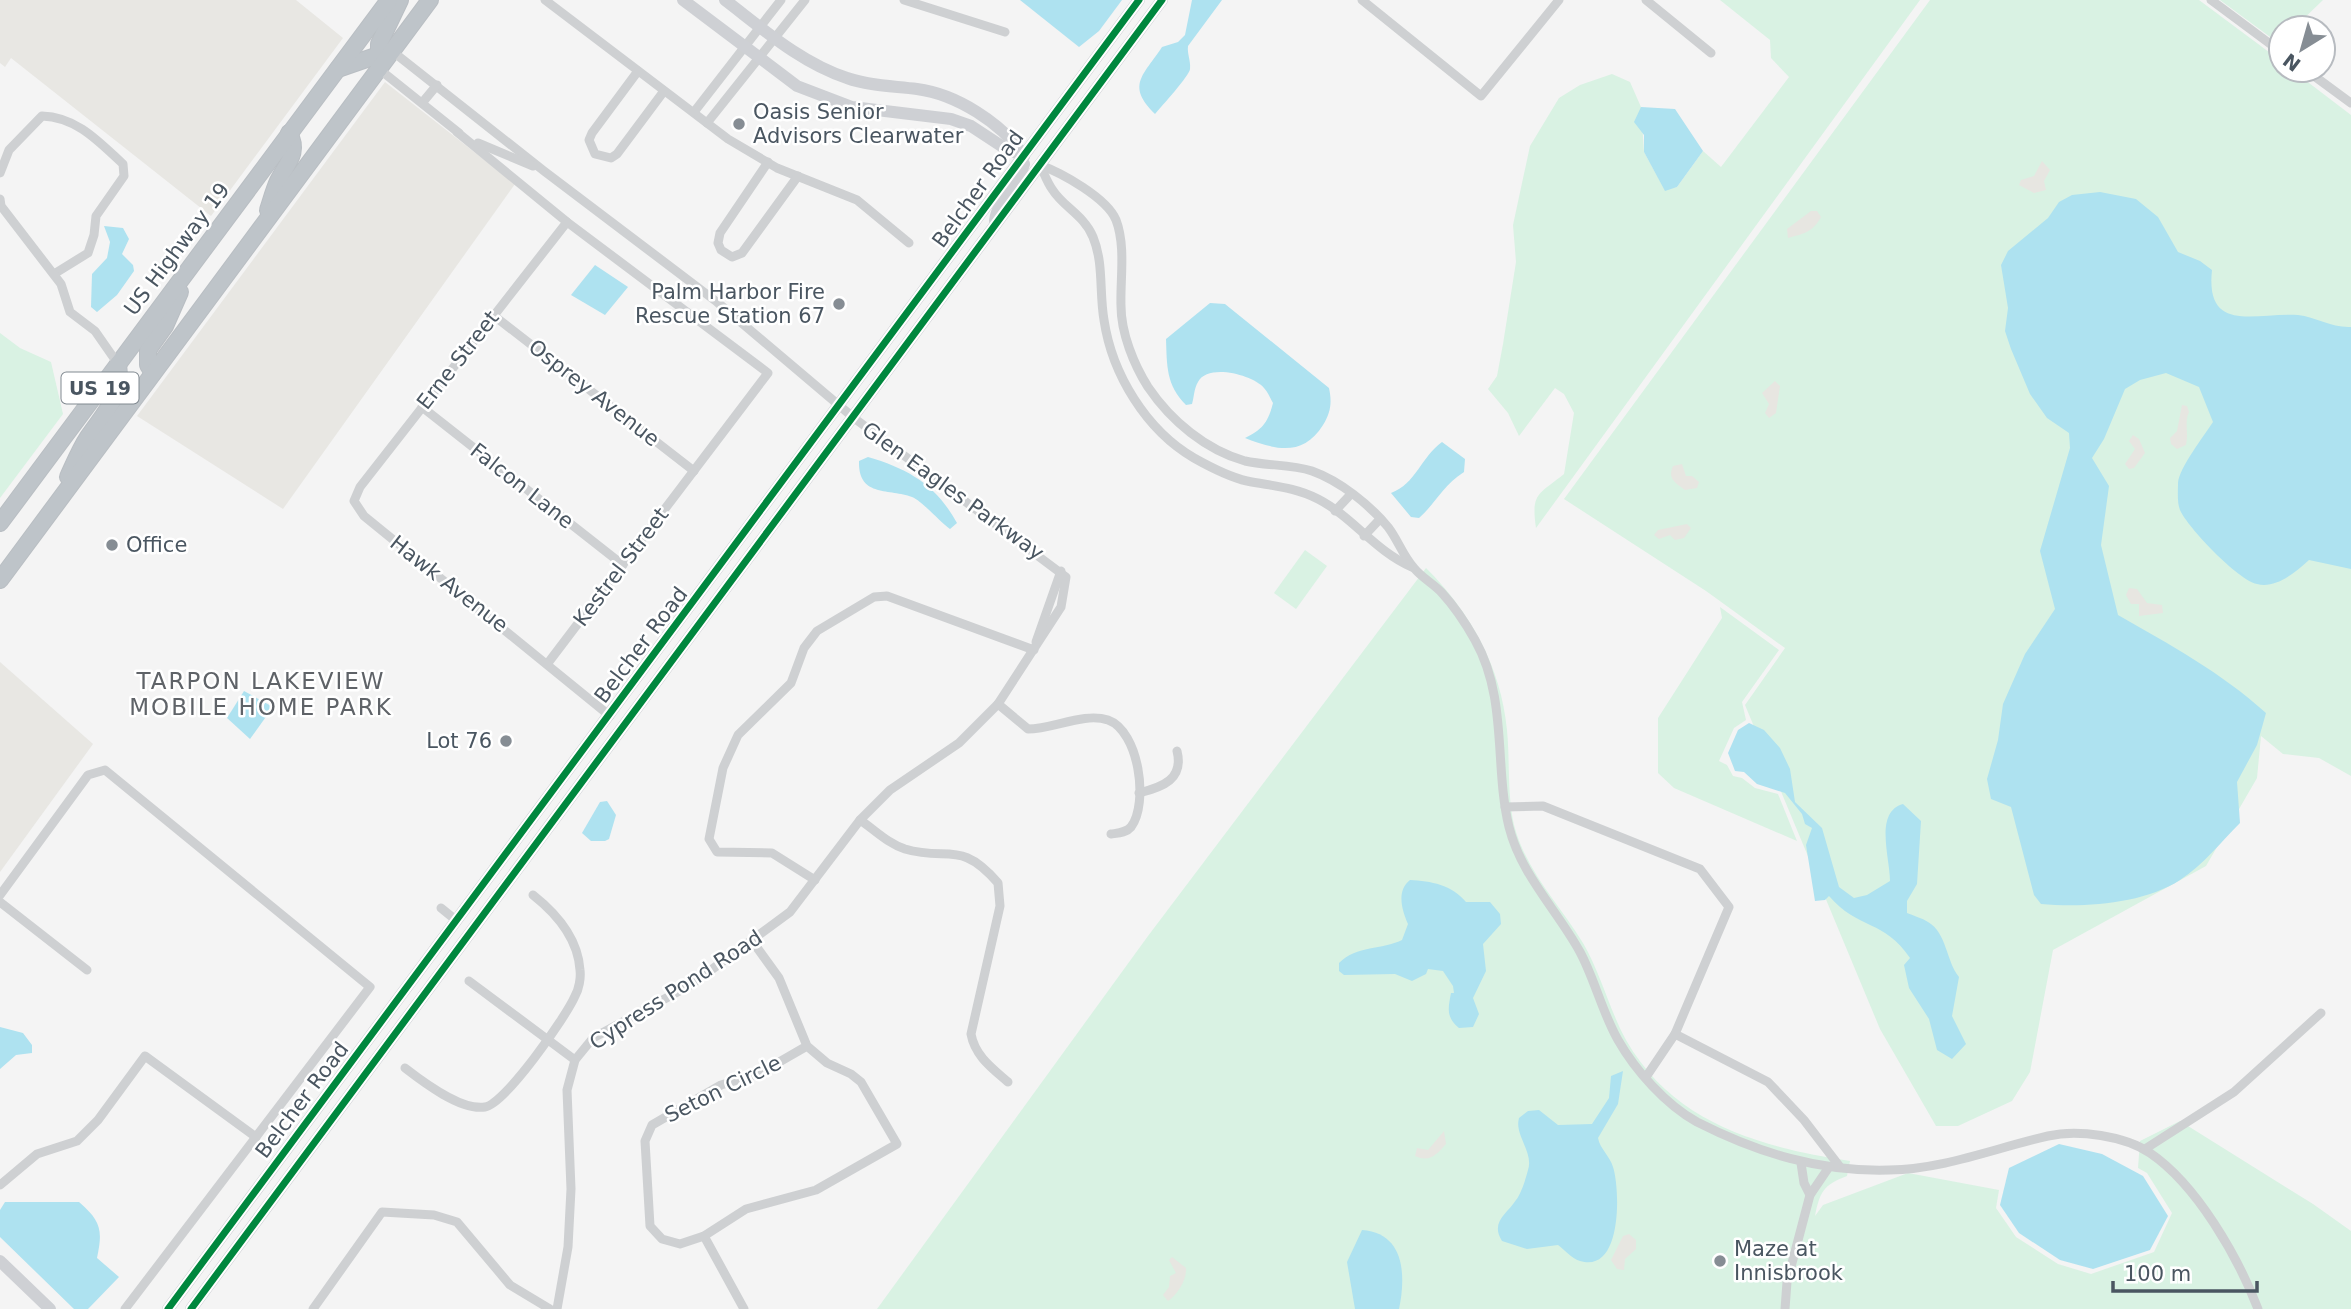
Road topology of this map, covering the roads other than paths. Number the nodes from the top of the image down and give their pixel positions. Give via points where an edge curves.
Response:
1 (430, 0) edge
2 (545, 0) edge
3 (683, 0) edge
4 (725, 0) edge
5 (781, 0) edge
6 (805, 0) edge
7 (904, 0) edge
8 (1139, 0) edge
9 (1162, 0) edge
10 (1362, 0) edge
11 (1559, 0) edge
12 (1646, 0) edge
13 (2211, 0) edge
14 (388, 1) edge
15 (760, 27) junction
16 (1004, 32) dead end
17 (775, 38) junction
18 (2267, 42) edge
19 (744, 47) junction
20 (1711, 53) dead end
21 (383, 58) junction
22 (758, 59) junction
23 (336, 69) junction
24 (638, 71) junction
25 (2325, 84) edge
26 (436, 85) junction
27 (714, 86) junction
28 (664, 91) junction
29 (1070, 94) junction
30 (728, 97) junction
31 (422, 103) junction
32 (2351, 103) edge
33 (694, 112) junction
34 (474, 115) junction
35 (707, 123) junction
36 (457, 132) junction
37 (289, 133) junction
38 (505, 154) junction
39 (1024, 156) junction
40 (768, 162) junction
41 (1040, 165) junction
42 (544, 171) junction
43 (0, 173) edge
44 (798, 176) junction
45 (520, 181) junction
46 (0, 198) edge
47 (567, 222) junction
48 (263, 225) junction
49 (994, 228) junction
50 (909, 243) dead end
51 (192, 264) junction
52 (54, 274) junction
53 (493, 315) junction
54 (118, 364) junction
55 (153, 373) junction
56 (422, 407) junction
57 (839, 407) junction
58 (854, 418) junction
59 (694, 471) junction
60 (1350, 494) junction
61 (354, 501) joint
62 (52, 510) junction
63 (1335, 511) junction
64 (1380, 519) junction
65 (0, 523) edge
66 (1364, 536) junction
67 (623, 565) junction
68 (1413, 567) junction
69 (1064, 574) joint
70 (0, 580) edge
71 (1034, 650) junction
72 (548, 663) junction
73 (998, 704) junction
74 (610, 716) junction
75 (1177, 751) dead end
76 (1139, 793) junction
77 (1505, 807) junction
78 (860, 820) junction
79 (1111, 834) dead end
80 (815, 880) junction
81 (0, 895) edge
82 (533, 895) dead end
83 (0, 902) edge
84 (441, 908) dead end
85 (457, 921) junction
86 (753, 942) junction
87 (87, 970) dead end
88 (469, 981) dead end
89 (2321, 1013) dead end
90 (1675, 1034) junction
91 (546, 1039) junction
92 (807, 1046) junction
93 (575, 1060) junction
94 (405, 1068) dead end
95 (1646, 1077) junction
96 (1008, 1082) dead end
97 (256, 1137) junction
98 (2146, 1149) junction
99 (1801, 1163) junction
100 (1829, 1167) junction
101 (1840, 1167) junction
102 (0, 1185) edge
103 (1811, 1195) junction
104 (704, 1236) junction
105 (0, 1261) edge
106 (50, 1309) edge
107 (125, 1309) edge
108 (168, 1309) edge
109 (191, 1309) edge
110 (313, 1309) edge
111 (550, 1309) edge
112 (557, 1309) edge
113 (744, 1309) edge
114 (1785, 1309) edge
115 (2258, 1309) edge

1 - 21 highway, US 19
2 - 24 street
3 - 19 main road
4 - 15 main road
5 - 15 street
6 - 17 street
7 - 16 street
8 - 29 main road, Belcher Road
9 - 41 main road, Belcher Road
10 - 11 street via 1481,96
12 - 20 street
13 - 18 street
14 - 21 highway
14 - 23 highway, US Highway 19 / US 19
15 - 17 main road
15 - 19 street
17 - 22 street
17 - 39 main road via 848,79 920,89 967,106 1012,139
19 - 22 main road
19 - 27 street
21 - 23 highway
21 - 26 street, Glen Eagles Parkway
21 - 31 street, Glen Eagles Parkway
21 - 48 highway, US 19
22 - 30 street
22 - 39 main road via 825,99 879,112 951,119
23 - 37 highway, US Highway 19 / US 19
24 - 28 street
24 - 28 street via 592,132 589,140 595,154 611,158 617,154
25 - 32 street
26 - 31 street
26 - 34 street, Glen Eagles Parkway
27 - 30 street
27 - 33 street
28 - 33 street
29 - 39 main road, Belcher Road
29 - 41 main road via 1064,112 1040,144
30 - 35 street
31 - 36 street, Glen Eagles Parkway
33 - 35 street
34 - 38 street
34 - 42 street, Glen Eagles Parkway
35 - 40 street
36 - 38 street, Glen Eagles Parkway
36 - 45 street
37 - 48 highway via 294,141 291,160 278,181
37 - 51 highway, US Highway 19 / US 19
38 - 42 street, Glen Eagles Parkway
38 - 45 street
39 - 49 main road via 1021,174 998,208
39 - 57 main road, Belcher Road
40 - 44 street
40 - 44 street via 720,233 718,243 732,257 742,253
41 - 49 main road, Belcher Road
41 - 60 street via 1063,173 1115,217 1122,320 1133,359 1163,408 1213,447 1245,460 1311,471
41 - 63 street via 1052,190 1092,234 1101,262 1104,318 1121,377 1164,435 1202,462 1246,481 1298,489
42 - 57 street, Glen Eagles Parkway via 717,302
43 - 52 street via 9,150 42,116 56,116 88,131 124,164 124,176 96,216 88,253
44 - 50 street via 857,200
45 - 47 street
46 - 52 street via 1,206
47 - 53 street, Erne Street
47 - 59 street, Kestrel Street via 768,373
48 - 55 highway, US 19
49 - 58 main road, Belcher Road
51 - 54 highway, US Highway 19 / US 19
51 - 55 highway via 165,326 148,350
52 - 54 street via 70,312 95,331
53 - 56 street, Erne Street
53 - 59 street, Osprey Avenue
54 - 62 highway via 116,397 86,440
54 - 65 highway, US Highway 19 / US 19
55 - 62 highway, US 19
56 - 61 street, Erne Street
56 - 67 street, Falcon Lane
57 - 58 street, Glen Eagles Parkway
57 - 74 main road, Belcher Road
58 - 69 street, Glen Eagles Parkway
58 - 109 main road, Belcher Road
59 - 67 street, Kestrel Street
60 - 63 street
60 - 64 street
61 - 72 street, Hawk Avenue via 363,516
62 - 70 highway, US 19
63 - 66 street
64 - 66 street
64 - 68 street
66 - 68 street
67 - 72 street, Kestrel Street
68 - 77 street via 1443,594 1478,645 1498,711
69 - 71 street, Cypress Pond Road via 1042,619
71 - 73 street, Cypress Pond Road
71 - 80 street via 887,596 874,597 817,631 804,648 791,683 738,735 723,768 709,839 717,852 772,853
72 - 74 street, Hawk Avenue
73 - 76 street via 1028,729 1093,719 1106,719 1118,726 1128,738 1136,762
73 - 78 street, Cypress Pond Road via 959,743 890,790
74 - 85 main road, Belcher Road
75 - 76 street via 1174,778
76 - 79 street via 1129,829
77 - 90 street via 1543,806 1700,869 1730,907
77 - 95 street via 1528,874 1579,952 1616,1037
78 - 80 street, Cypress Pond Road
78 - 96 street via 907,850 964,856 998,883 1000,906 971,1034 982,1059
80 - 86 street, Cypress Pond Road via 790,912
81 - 97 street via 88,775 105,769 370,987
82 - 91 street via 566,925 580,969 576,995
83 - 87 street
84 - 85 street
85 - 108 main road, Belcher Road
86 - 92 street via 779,978
86 - 93 street, Cypress Pond Road via 692,984 593,1038
88 - 91 street
89 - 98 street via 2234,1093
90 - 95 street
90 - 101 street via 1768,1082
91 - 93 street
91 - 94 street via 506,1095 483,1108 437,1092
92 - 104 street, Seton Circle via 760,1073 721,1085 665,1115 648,1132 650,1226 662,1239 680,1244
92 - 104 street, Seton Circle via 860,1082 897,1144 816,1190 746,1209
93 - 112 street, Cypress Pond Road via 568,1090 568,1247
95 - 99 street via 1691,1118 1734,1141
97 - 102 street via 145,1056 77,1141 37,1154
97 - 107 street
98 - 101 street via 2084,1134 2053,1135 1938,1165 1892,1170
98 - 115 street via 2181,1182 2219,1233
99 - 100 street
99 - 103 street
100 - 101 street
100 - 103 street
103 - 114 street via 1787,1282
104 - 113 street
105 - 106 main road
110 - 111 street via 382,1212 398,1211 457,1222 510,1285

